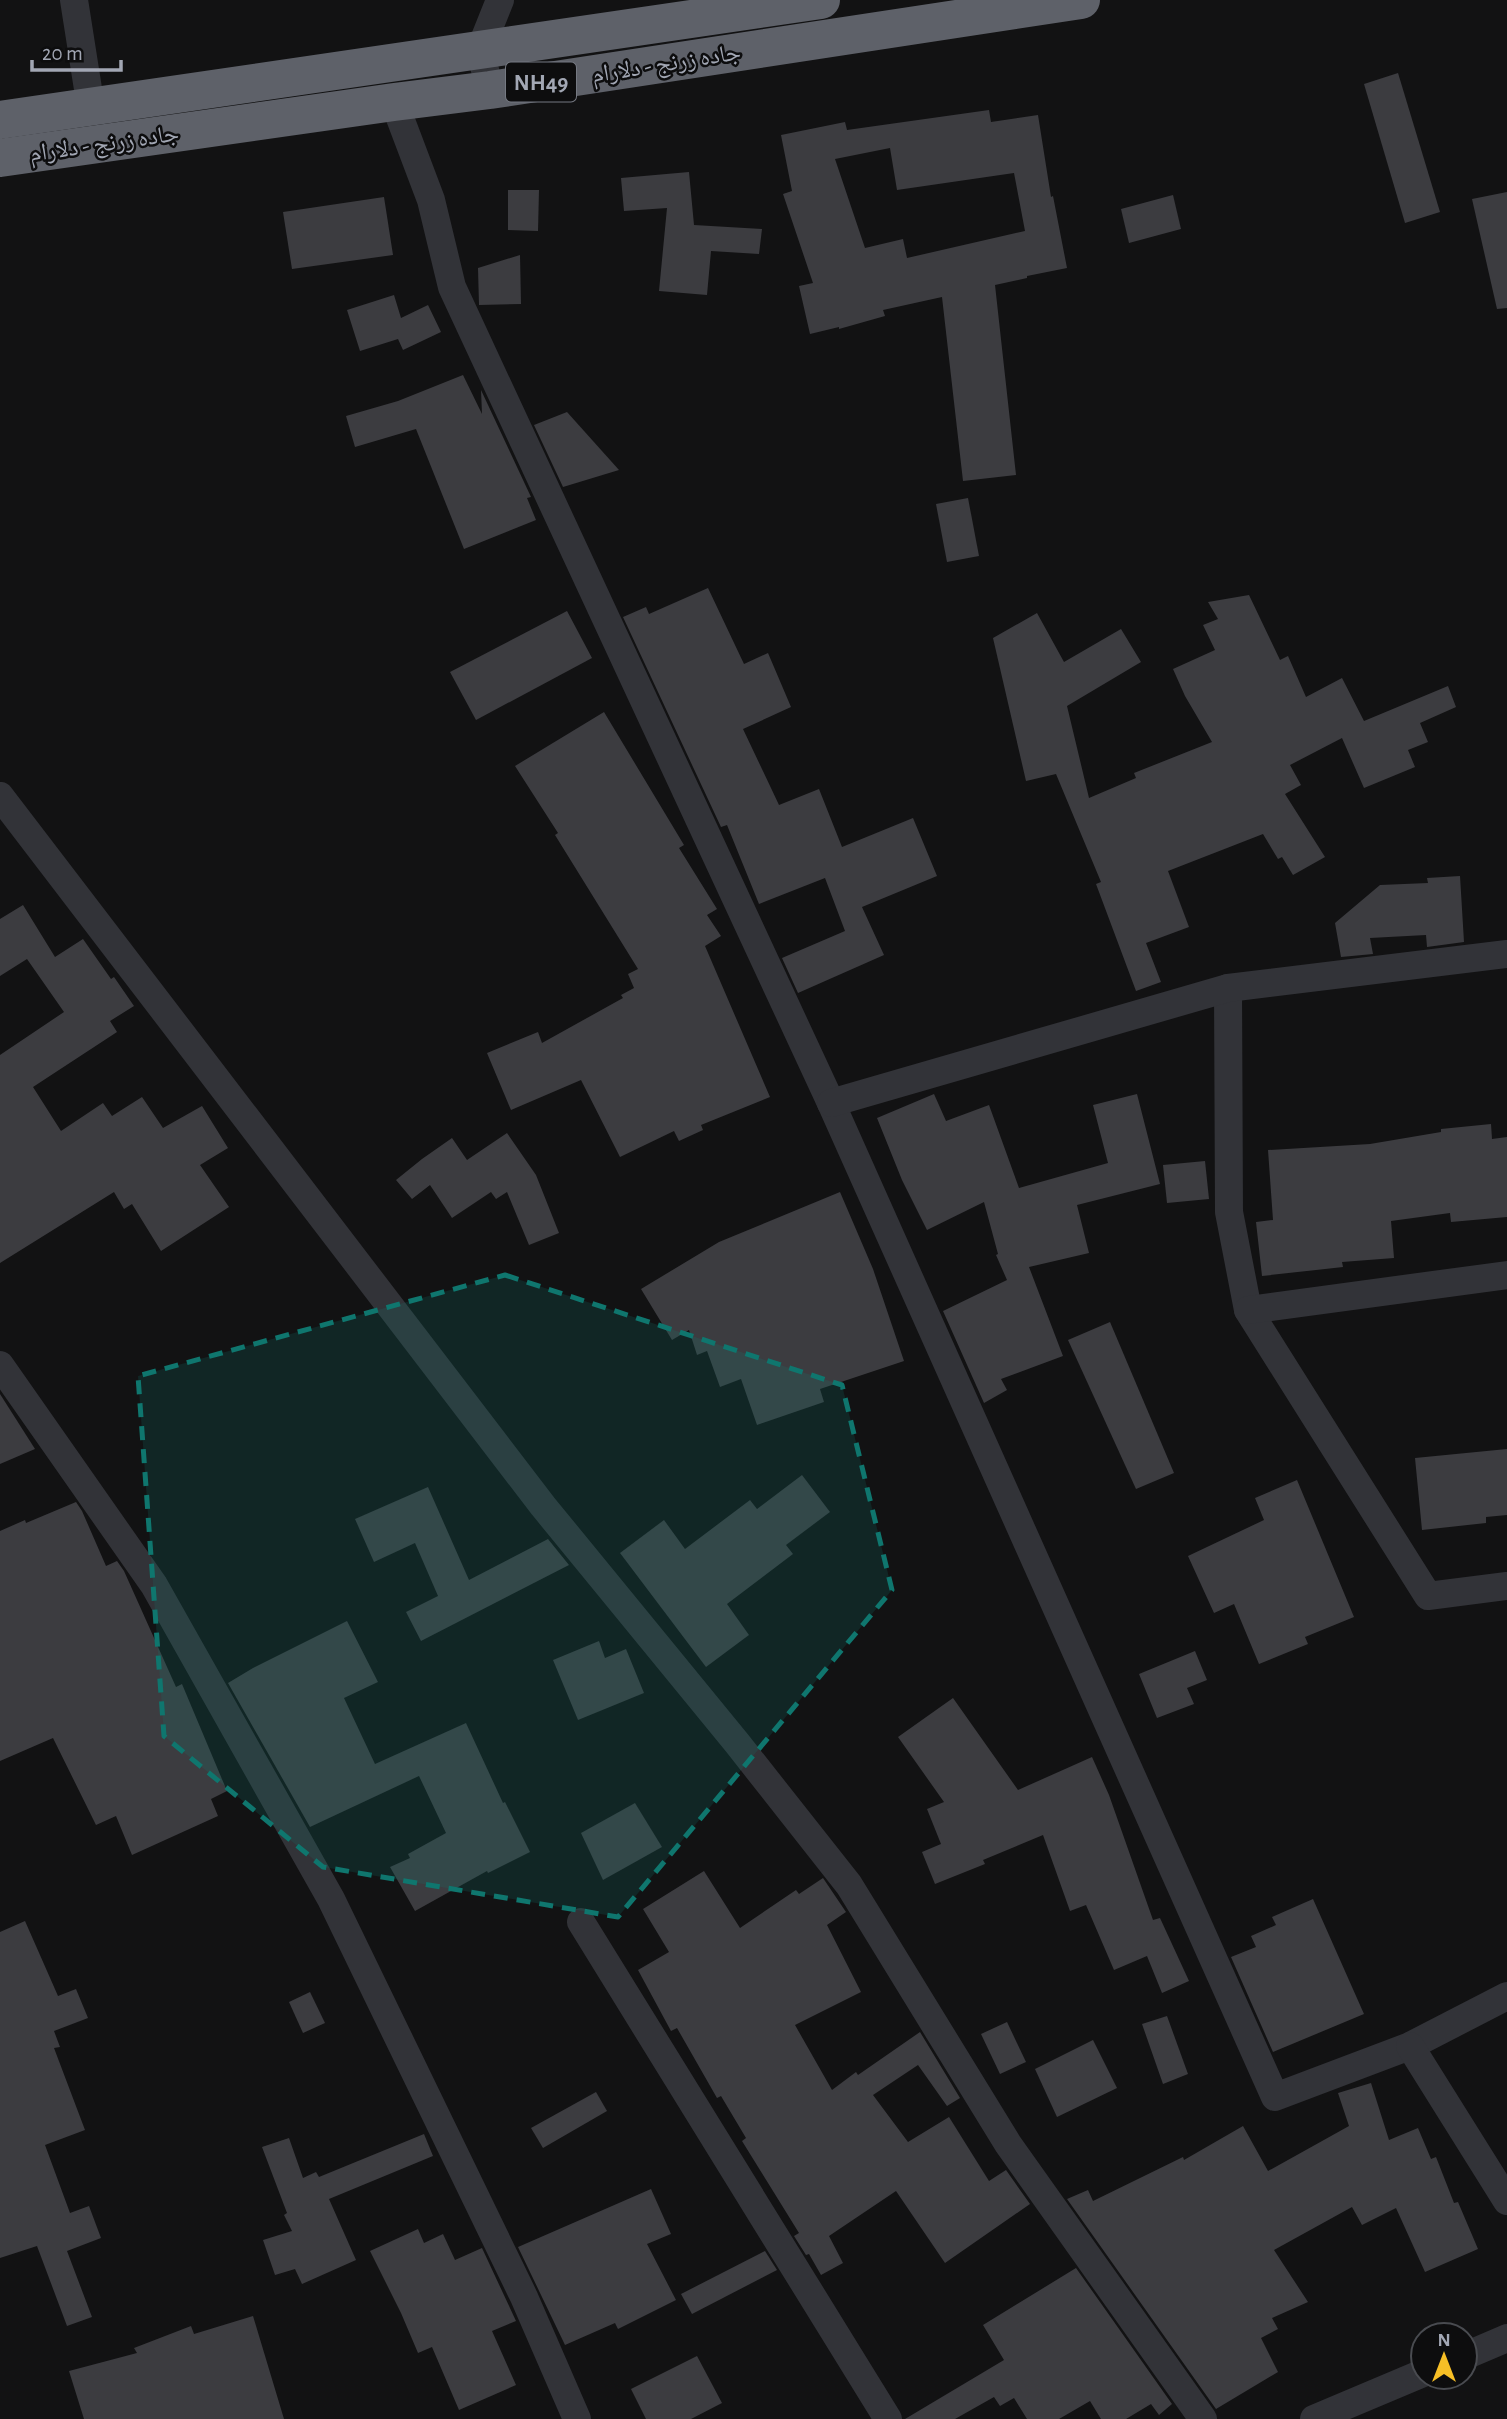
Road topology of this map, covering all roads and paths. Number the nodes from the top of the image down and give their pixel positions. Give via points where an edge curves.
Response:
1 (74, 0) edge
2 (500, 0) edge
3 (821, 0) edge
4 (1081, 0) edge
5 (481, 50) junction
6 (490, 90) junction
7 (394, 102) junction
8 (91, 108) junction
9 (0, 120) edge
10 (0, 158) edge
11 (0, 796) edge
12 (1507, 954) edge
13 (1228, 988) junction
14 (831, 1103) junction
15 (1507, 1275) edge
16 (1248, 1310) junction
17 (0, 1365) edge
18 (1507, 1586) edge
19 (581, 1922) dead end
20 (1507, 1996) edge
21 (1410, 2046) junction
22 (1507, 2201) edge
23 (1507, 2338) edge
24 (1479, 2350) edge
25 (1409, 2379) edge
26 (577, 2419) edge
27 (888, 2419) edge
28 (1203, 2419) edge
29 (1314, 2419) edge

1 - 8 street
2 - 5 street
3 - 5 highway, جاده زرنج - دلارام / NH49
4 - 6 highway, جاده زرنج - دلارام / NH49
5 - 6 street
5 - 8 highway, جاده زرنج - دلارام / NH49
6 - 7 highway, جاده زرنج - دلارام / NH49
7 - 10 highway, جاده زرنج - دلارام / NH49
7 - 14 street via 431,201 453,287
8 - 9 highway, جاده زرنج - دلارام / NH49
11 - 28 street via 543,1506 849,1885 1008,2144
12 - 13 street
13 - 14 street
13 - 16 street via 1228,1212
14 - 21 street via 1275,2097
15 - 16 street
16 - 18 street via 1428,1597
17 - 26 street via 154,1585 331,1899 524,2297
19 - 27 street
20 - 21 street
21 - 22 street
23 - 24 street
25 - 29 street

